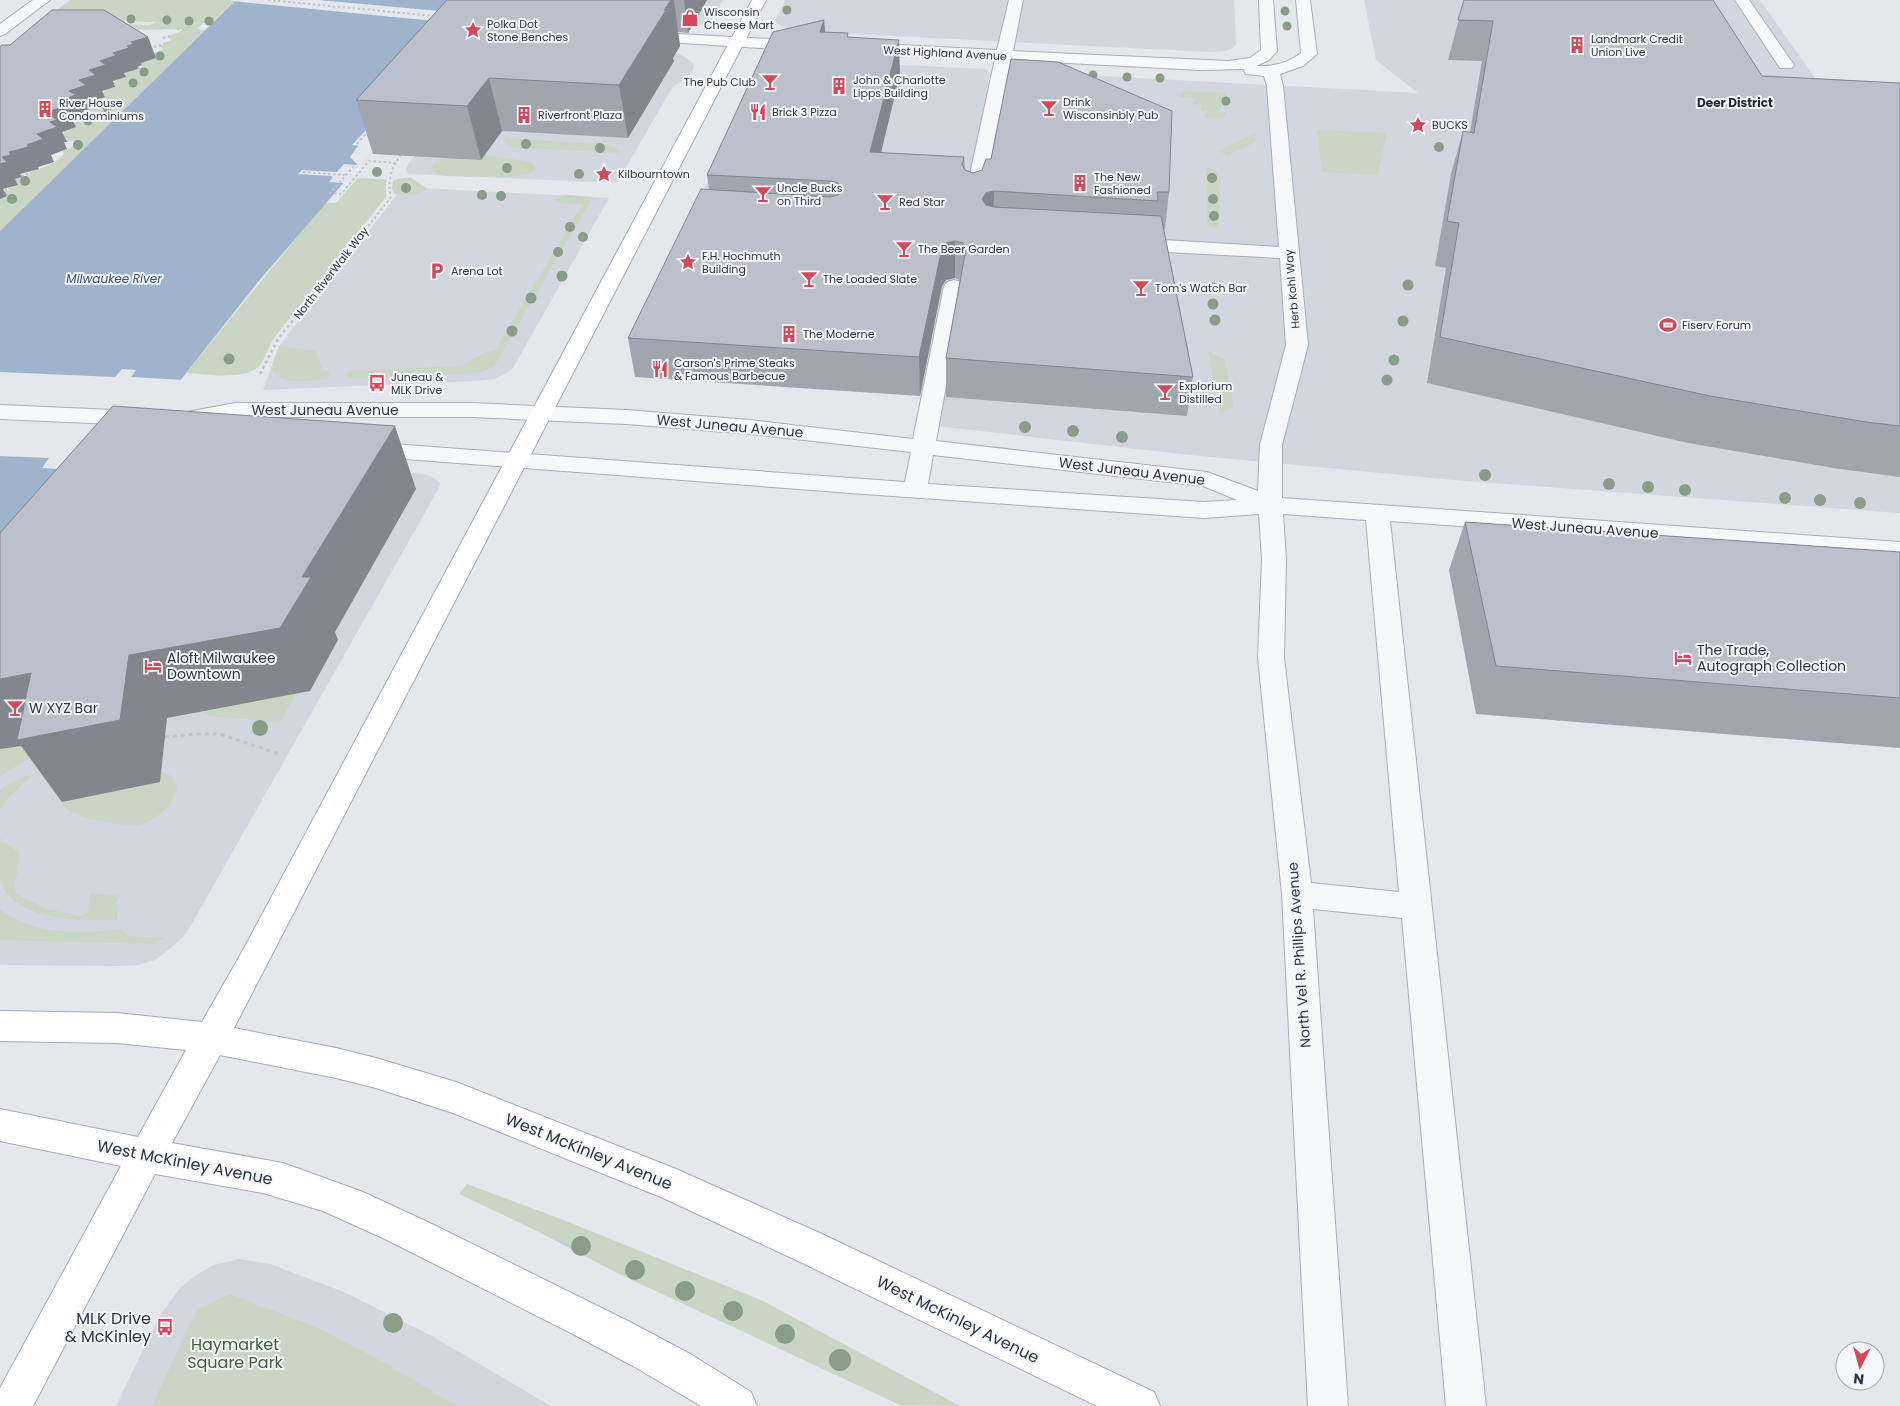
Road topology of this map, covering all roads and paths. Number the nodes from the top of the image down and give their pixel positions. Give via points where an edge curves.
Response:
1 (43, 0) edge
2 (268, 0) edge
3 (759, 0) edge
4 (1016, 0) edge
5 (1266, 0) edge
6 (1303, 0) edge
7 (1742, 0) edge
8 (437, 16) edge
9 (177, 30) dead end
10 (186, 30) dead end
11 (0, 31) edge
12 (173, 35) dead end
13 (626, 37) edge
14 (163, 38) dead end
15 (736, 42) junction
16 (164, 44) dead end
17 (816, 46) edge
18 (154, 47) dead end
19 (846, 48) edge
20 (1005, 56) junction
21 (1201, 65) junction
22 (1786, 65) dead end
23 (143, 66) dead end
24 (137, 68) dead end
25 (1271, 71) junction
26 (368, 131) dead end
27 (357, 144) dead end
28 (401, 155) edge
29 (395, 163) junction
30 (354, 166) dead end
31 (302, 172) dead end
32 (31, 173) dead end
33 (346, 175) junction
34 (21, 176) dead end
35 (9, 189) dead end
36 (0, 192) edge
37 (973, 202) edge
38 (1112, 243) edge
39 (1289, 253) junction
40 (954, 286) dead end
41 (258, 378) dead end
42 (0, 412) edge
43 (541, 413) junction
44 (182, 420) junction
45 (206, 434) edge
46 (923, 446) junction
47 (349, 448) edge
48 (516, 460) junction
49 (915, 490) junction
50 (1270, 505) junction
51 (1377, 512) junction
52 (1900, 550) edge
53 (165, 737) dead end
54 (279, 754) dead end
55 (1297, 894) junction
56 (1417, 907) junction
57 (0, 1026) edge
58 (210, 1038) junction
59 (0, 1125) edge
60 (146, 1155) junction
61 (719, 1400) edge
62 (12, 1406) edge
63 (1140, 1406) edge
64 (1328, 1406) edge
65 (1466, 1406) edge

1 - 11 street
2 - 8 path
3 - 15 main road
4 - 20 street
5 - 21 street, West Highland Avenue via 1270,47 1267,54 1240,64
6 - 25 street, West Highland Avenue via 1309,54 1301,61
7 - 22 street
9 - 10 path
12 - 14 path
13 - 15 street
15 - 17 street
15 - 43 main road
16 - 18 path
19 - 20 street, West Highland Avenue
20 - 21 street, West Highland Avenue
20 - 37 street
21 - 25 street, West Highland Avenue
23 - 24 path
25 - 39 street, Herb Kohl Way via 1275,85
26 - 27 path
28 - 29 path, North RiverWalk Way
29 - 33 path via 369,161 340,194 330,193
29 - 41 path, North RiverWalk Way via 390,170 388,190 391,197 278,339
30 - 33 path
31 - 33 path
32 - 34 path
35 - 36 path
38 - 39 street
39 - 50 street, Herb Kohl Way via 1297,345 1271,445
40 - 46 street
42 - 44 street, West Juneau Avenue
43 - 44 street, West Juneau Avenue via 235,410
43 - 46 street, West Juneau Avenue via 750,427
43 - 48 main road
44 - 45 street, West Juneau Avenue
46 - 49 street
46 - 50 street, West Juneau Avenue via 1207,479
47 - 48 street, West Juneau Avenue
48 - 49 street, West Juneau Avenue
48 - 58 main road
49 - 50 street, West Juneau Avenue via 1204,510
50 - 51 street, West Juneau Avenue
50 - 55 street, North Vel R. Phillips Avenue via 1274,559 1271,658
51 - 52 street, West Juneau Avenue
51 - 56 street
53 - 54 path via 225,736 262,752
55 - 56 street
55 - 64 street, North Vel R. Phillips Avenue
56 - 65 street
57 - 58 main road, West McKinley Avenue via 117,1028
58 - 60 main road
58 - 63 main road, West McKinley Avenue via 376,1073 456,1098 525,1125 676,1186
59 - 60 main road, West McKinley Avenue
60 - 61 main road, West McKinley Avenue via 302,1186 383,1219 588,1321
60 - 62 main road

